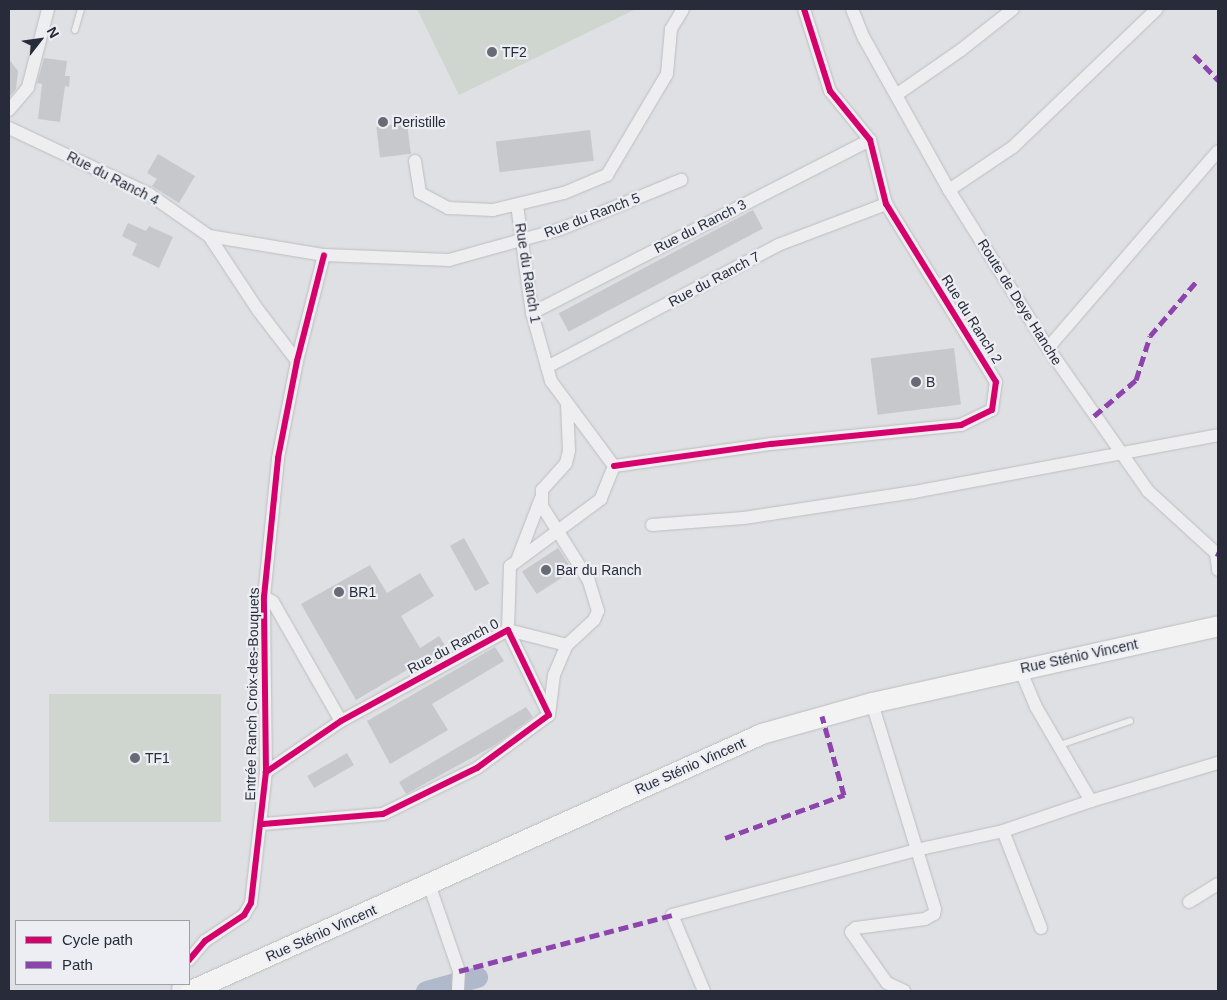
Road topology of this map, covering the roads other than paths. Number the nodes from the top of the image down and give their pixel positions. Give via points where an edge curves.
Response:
1 (48, 9) edge
2 (81, 9) edge
3 (683, 9) edge
4 (804, 9) edge
5 (852, 9) edge
6 (1013, 9) edge
7 (1157, 9) edge
8 (75, 30) dead end
9 (896, 95) junction
10 (9, 110) edge
11 (9, 128) edge
12 (870, 140) junction
13 (1218, 150) edge
14 (415, 161) dead end
15 (682, 180) dead end
16 (949, 190) junction
17 (886, 204) junction
18 (517, 205) junction
19 (209, 236) junction
20 (523, 240) junction
21 (324, 255) junction
22 (532, 313) junction
23 (1048, 348) junction
24 (297, 361) junction
25 (547, 367) junction
26 (567, 402) junction
27 (1218, 435) edge
28 (1120, 454) junction
29 (614, 466) junction
30 (541, 498) junction
31 (652, 525) dead end
32 (558, 532) junction
33 (518, 558) junction
34 (1218, 570) edge
35 (264, 597) junction
36 (1218, 626) edge
37 (508, 630) junction
38 (567, 645) junction
39 (1020, 669) junction
40 (872, 703) junction
41 (549, 715) junction
42 (341, 721) junction
43 (1130, 721) dead end
44 (1060, 745) junction
45 (1218, 763) edge
46 (266, 772) junction
47 (1091, 801) junction
48 (262, 824) junction
49 (1002, 831) junction
50 (916, 850) junction
51 (429, 884) junction
52 (1218, 884) edge
53 (1189, 902) dead end
54 (1041, 928) dead end
55 (190, 959) edge
56 (458, 985) edge
57 (191, 991) edge
58 (704, 991) edge
59 (904, 991) edge

1 - 10 street via 28,87
2 - 8 lane
3 - 18 street via 671,29 667,74 607,175 564,193
4 - 12 street, Rue du Ranch 2 via 830,91
5 - 9 street, Route de Deye Hanche via 864,38
6 - 9 street
7 - 16 street via 1013,147
9 - 16 street, Route de Deye Hanche
11 - 19 street, Rue du Ranch 4 via 149,194
12 - 17 street, Rue du Ranch 2
12 - 22 street, Rue du Ranch 3
13 - 23 street
14 - 18 street via 420,193 448,208 493,210
15 - 20 street, Rue du Ranch 5 via 561,229
16 - 23 street, Route de Deye Hanche
17 - 25 street, Rue du Ranch 7 via 778,245
17 - 29 street, Rue du Ranch 2 via 996,382 992,410 961,425 771,444
18 - 20 street, Rue du Ranch 1
19 - 21 street, Rue du Ranch 5
19 - 24 street, Rue du Ranch 4 via 258,310
20 - 21 street, Rue du Ranch 5 via 449,260
20 - 22 street, Rue du Ranch 1
21 - 24 street, Entrée Ranch Croix-des-Bouquets
22 - 25 street, Rue du Ranch 1
23 - 28 street, Route de Deye Hanche
24 - 35 street, Entrée Ranch Croix-des-Bouquets via 278,458
25 - 26 street, Rue du Ranch 1 via 551,381
26 - 29 street, Rue du Ranch 1
26 - 30 street via 571,439 566,463 549,480
27 - 28 street
28 - 31 street via 914,492 744,518
28 - 34 street, Route de Deye Hanche via 1148,491 1216,553
29 - 32 street via 601,499
30 - 32 street
30 - 33 street
32 - 33 street
32 - 38 street via 589,581 598,611 594,620
33 - 37 street via 510,566
35 - 42 street via 273,602
35 - 46 street, Entrée Ranch Croix-des-Bouquets
36 - 39 main road, Rue Sténio Vincent
37 - 38 street
37 - 41 street, Rue du Ranch 0
37 - 42 street, Rue du Ranch 0
38 - 41 street via 554,675
39 - 40 main road, Rue Sténio Vincent
39 - 44 street via 1036,707
40 - 50 street
40 - 51 main road, Rue Sténio Vincent via 762,734
41 - 48 street via 478,768 383,814
42 - 46 street, Rue du Ranch 0
43 - 44 lane
44 - 47 street
45 - 47 street
46 - 48 street, Entrée Ranch Croix-des-Bouquets
47 - 49 street
48 - 55 street, Entrée Ranch Croix-des-Bouquets via 250,910 205,941
49 - 50 street
49 - 54 street
50 - 58 street via 672,915
50 - 59 street via 934,914 924,919 856,928 851,932 887,983
51 - 56 street via 459,971
51 - 57 main road, Rue Sténio Vincent
52 - 53 street

